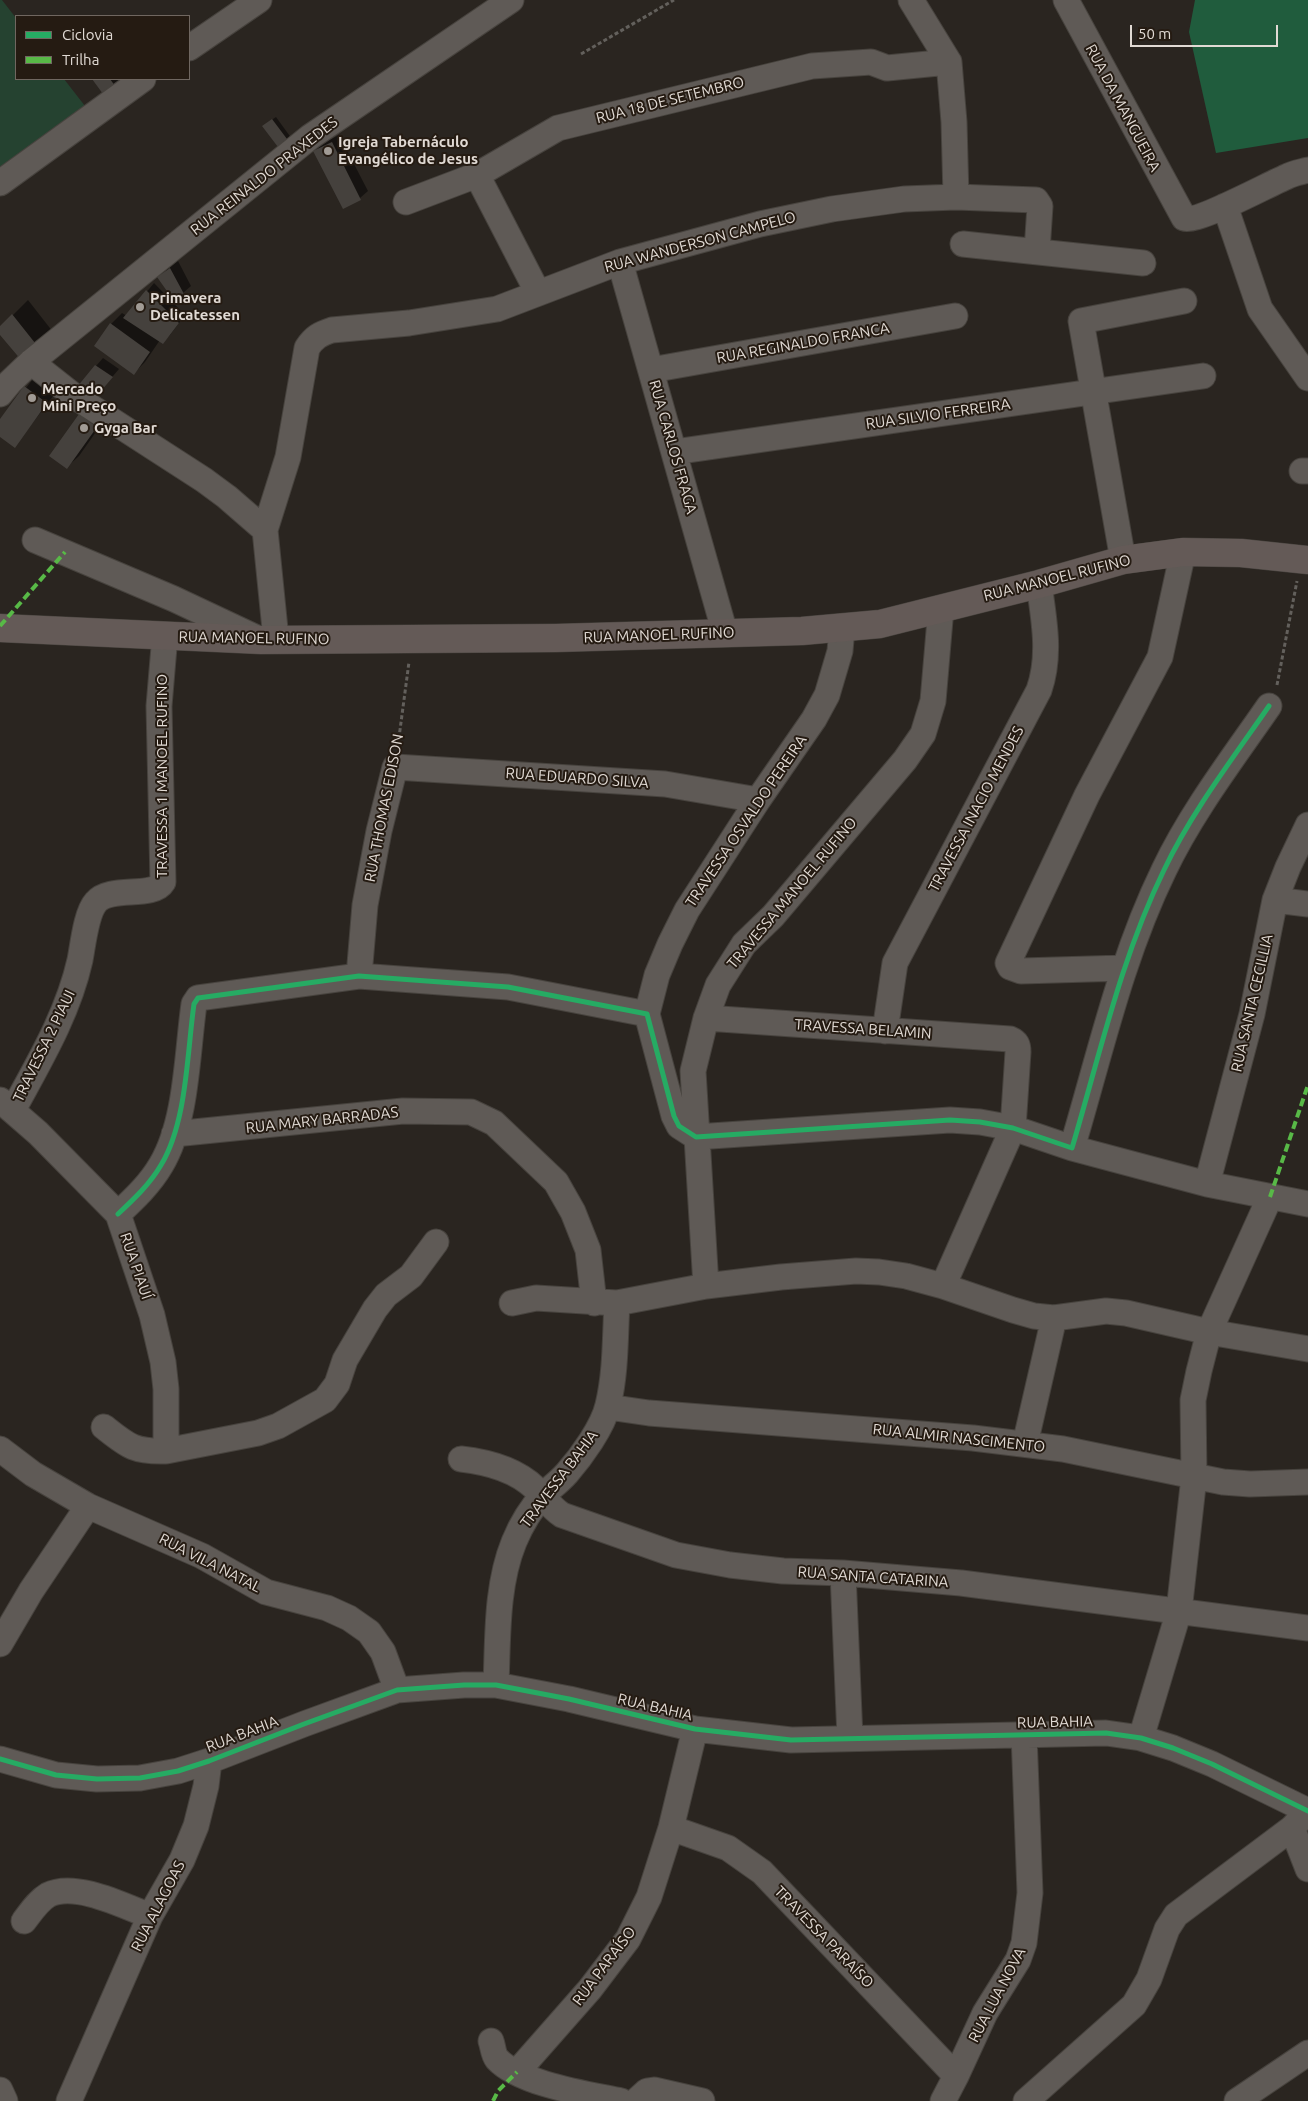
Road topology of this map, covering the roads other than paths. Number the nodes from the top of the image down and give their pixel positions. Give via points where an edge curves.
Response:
1 (259, 0) edge
2 (911, 0) edge
3 (1066, 0) edge
4 (508, 1) edge
5 (190, 47) edge
6 (949, 62) junction
7 (142, 80) edge
8 (1308, 170) edge
9 (477, 175) junction
10 (0, 183) edge
11 (956, 196) junction
12 (406, 202) dead end
13 (1225, 206) junction
14 (963, 244) dead end
15 (1037, 251) junction
16 (620, 262) junction
17 (1143, 263) dead end
18 (538, 293) junction
19 (1184, 301) dead end
20 (955, 316) dead end
21 (31, 362) junction
22 (651, 370) junction
23 (1203, 376) dead end
24 (1308, 378) edge
25 (3, 384) edge
26 (1092, 392) junction
27 (674, 452) junction
28 (265, 530) junction
29 (35, 540) dead end
30 (1183, 552) junction
31 (1305, 559) edge
32 (1123, 560) junction
33 (1039, 584) junction
34 (941, 608) junction
35 (0, 628) edge
36 (842, 628) junction
37 (725, 633) junction
38 (165, 635) junction
39 (269, 639) junction
40 (1269, 706) road end
41 (395, 767) joint
42 (758, 800) junction
43 (1308, 825) edge
44 (160, 887) joint
45 (1275, 900) junction
46 (1308, 904) edge
47 (1124, 968) junction
48 (359, 976) junction
49 (647, 1014) junction
50 (706, 1018) junction
51 (885, 1031) junction
52 (6, 1105) edge
53 (471, 1112) joint
54 (1013, 1128) junction
55 (174, 1134) junction
56 (696, 1137) junction
57 (1072, 1148) junction
58 (1208, 1184) junction
59 (1270, 1197) junction
60 (1308, 1204) edge
61 (118, 1214) junction
62 (436, 1242) dead end
63 (706, 1286) junction
64 (943, 1286) junction
65 (512, 1303) dead end
66 (605, 1303) junction
67 (1054, 1318) junction
68 (1209, 1332) junction
69 (1308, 1349) edge
70 (608, 1407) junction
71 (104, 1427) dead end
72 (1025, 1444) junction
73 (0, 1449) edge
74 (166, 1451) junction
75 (461, 1459) dead end
76 (1194, 1477) junction
77 (1308, 1482) edge
78 (543, 1496) junction
79 (88, 1506) junction
80 (843, 1573) junction
81 (1178, 1612) junction
82 (1308, 1628) edge
83 (0, 1644) edge
84 (496, 1685) junction
85 (397, 1690) junction
86 (695, 1729) junction
87 (1024, 1734) junction
88 (850, 1738) junction
89 (1141, 1738) junction
90 (0, 1759) edge
91 (209, 1761) junction
92 (1303, 1817) edge
93 (671, 1828) junction
94 (1308, 1869) edge
95 (150, 1916) junction
96 (24, 1921) dead end
97 (491, 2041) dead end
98 (1308, 2053) edge
99 (517, 2072) junction
100 (0, 2090) edge
101 (949, 2094) edge
102 (631, 2100) edge
103 (5, 2101) edge
104 (70, 2101) edge
105 (702, 2101) edge
106 (1026, 2101) edge
107 (1237, 2101) edge

1 - 5 street
2 - 6 street
3 - 13 street, RUA DA MANGUEIRA via 1181,216 1187,220
4 - 21 street, RUA REINALDO PRAXEDES via 310,137
6 - 9 street, RUA 18 DE SETEMBRO via 887,68 871,62 812,66 558,128
6 - 11 street
7 - 10 street
8 - 13 street via 1288,175
9 - 12 street, RUA 18 DE SETEMBRO
9 - 18 street
11 - 15 street, RUA WANDERSON CAMPELO via 1031,198 1039,202
11 - 16 street, RUA WANDERSON CAMPELO via 832,209 760,224
13 - 24 street via 1260,310
14 - 15 street
15 - 17 street
16 - 18 street, RUA WANDERSON CAMPELO
16 - 22 street, RUA CARLOS FRAGA
18 - 28 street, RUA WANDERSON CAMPELO via 497,309 409,323 332,330 312,339 304,358 288,457
19 - 26 street via 1081,321
20 - 22 street, RUA REGINALDO FRANCA
21 - 25 street, RUA REINALDO PRAXEDES
21 - 28 street via 74,396 212,486
22 - 27 street, RUA CARLOS FRAGA
23 - 26 street, RUA SILVIO FERREIRA
26 - 27 street, RUA SILVIO FERREIRA
26 - 32 street
27 - 37 street, RUA CARLOS FRAGA
28 - 39 street
29 - 39 street
30 - 31 main road, RUA MANOEL RUFINO
30 - 32 main road, RUA MANOEL RUFINO
30 - 47 street via 1158,664 1087,795 1008,963 1021,971
32 - 33 main road, RUA MANOEL RUFINO
33 - 34 main road, RUA MANOEL RUFINO
33 - 51 street, TRAVESSA INACIO MENDES via 1046,635 1044,674 1039,690 895,963
34 - 36 main road, RUA MANOEL RUFINO via 880,624
34 - 50 street, TRAVESSA MANOEL RUFINO via 933,701 923,734 893,775 773,916 744,944 718,985
35 - 38 main road, RUA MANOEL RUFINO
36 - 37 main road, RUA MANOEL RUFINO
36 - 42 street, TRAVESSA OSVALDO PEREIRA via 840,652 827,695 814,720
37 - 39 main road, RUA MANOEL RUFINO via 556,638
38 - 39 main road, RUA MANOEL RUFINO
38 - 44 street, TRAVESSA 1 MANOEL RUFINO via 159,706 163,882
40 - 47 street via 1214,786 1165,867
41 - 42 street, RUA EDUARDO SILVA via 665,784
41 - 48 street, RUA THOMAS EDISON via 365,905
42 - 49 street, TRAVESSA OSVALDO PEREIRA via 682,918 657,975
43 - 45 street, RUA SANTA CECILLIA
44 - 52 street, TRAVESSA 2 PIAUI via 104,896 96,902 90,912 66,1007
45 - 46 street
45 - 58 street, RUA SANTA CECILLIA via 1252,1014
47 - 57 street
48 - 49 street via 508,987
48 - 55 street via 198,998 194,1004 183,1096
49 - 56 street via 674,1116 679,1126
50 - 51 street, TRAVESSA BELAMIN
50 - 56 street, TRAVESSA MANOEL RUFINO via 693,1072
51 - 54 street, TRAVESSA BELAMIN via 1015,1041 1018,1045
52 - 61 street, RUA PIAUÍ
53 - 55 street, RUA MARY BARRADAS via 403,1111
53 - 66 street, TRAVESSA BAHIA via 494,1123 556,1182 573,1212
54 - 56 street via 950,1120
54 - 57 street
54 - 64 street
55 - 61 street via 162,1164 149,1184
56 - 63 street, TRAVESSA MANOEL RUFINO
57 - 58 street
58 - 59 street
59 - 60 street
59 - 68 street
61 - 74 street, RUA PIAUÍ via 152,1315 163,1362
62 - 74 street via 410,1276 386,1295 374,1310 345,1360 337,1384 325,1400 271,1429
63 - 64 street via 856,1271 906,1276
63 - 66 street
64 - 67 street via 1013,1310
65 - 66 street via 536,1298
66 - 70 street, TRAVESSA BAHIA via 615,1352
67 - 68 street via 1116,1312
67 - 72 street
68 - 69 street
68 - 76 street via 1193,1400
70 - 72 street, RUA ALMIR NASCIMENTO
70 - 78 street, TRAVESSA BAHIA via 584,1451
71 - 74 street via 135,1449
72 - 76 street, RUA ALMIR NASCIMENTO
73 - 79 street, RUA VILA NATAL via 33,1474
75 - 78 street, RUA SANTA CATARINA via 499,1466 519,1476
76 - 77 street, RUA ALMIR NASCIMENTO via 1250,1484
76 - 81 street
78 - 80 street, RUA SANTA CATARINA via 562,1516 676,1555 783,1571
78 - 84 street, TRAVESSA BAHIA via 526,1518 506,1564
79 - 83 street
79 - 85 street, RUA VILA NATAL via 202,1556 266,1592 327,1608 349,1618 369,1632 383,1652
80 - 81 street, RUA SANTA CATARINA via 962,1583
80 - 88 street
81 - 82 street, RUA SANTA CATARINA
81 - 89 street
84 - 85 street, RUA BAHIA
84 - 86 street, RUA BAHIA
85 - 91 street, RUA BAHIA
86 - 88 street, RUA BAHIA via 791,1740
86 - 93 street, RUA PARAÍSO
87 - 88 street, RUA BAHIA
87 - 89 street, RUA BAHIA via 1106,1733
87 - 101 street, RUA LUA NOVA via 1030,1893 1024,1943 1018,1960 984,2013
89 - 92 street, RUA BAHIA via 1212,1764
90 - 91 street, RUA BAHIA via 56,1775 97,1779 140,1778
91 - 95 street, RUA ALAGOAS via 196,1826 182,1860
92 - 94 street
92 - 106 street via 1176,1915 1134,2005
93 - 99 street, RUA PARAÍSO via 649,1897 628,1939 590,1989
93 - 101 street, TRAVESSA PARAÍSO via 728,1848 762,1872
95 - 96 street via 93,1895 62,1891 48,1895
95 - 104 street, RUA ALAGOAS
97 - 99 street via 495,2056
98 - 107 street
99 - 102 street via 558,2087
100 - 103 street
102 - 105 street via 654,2090

